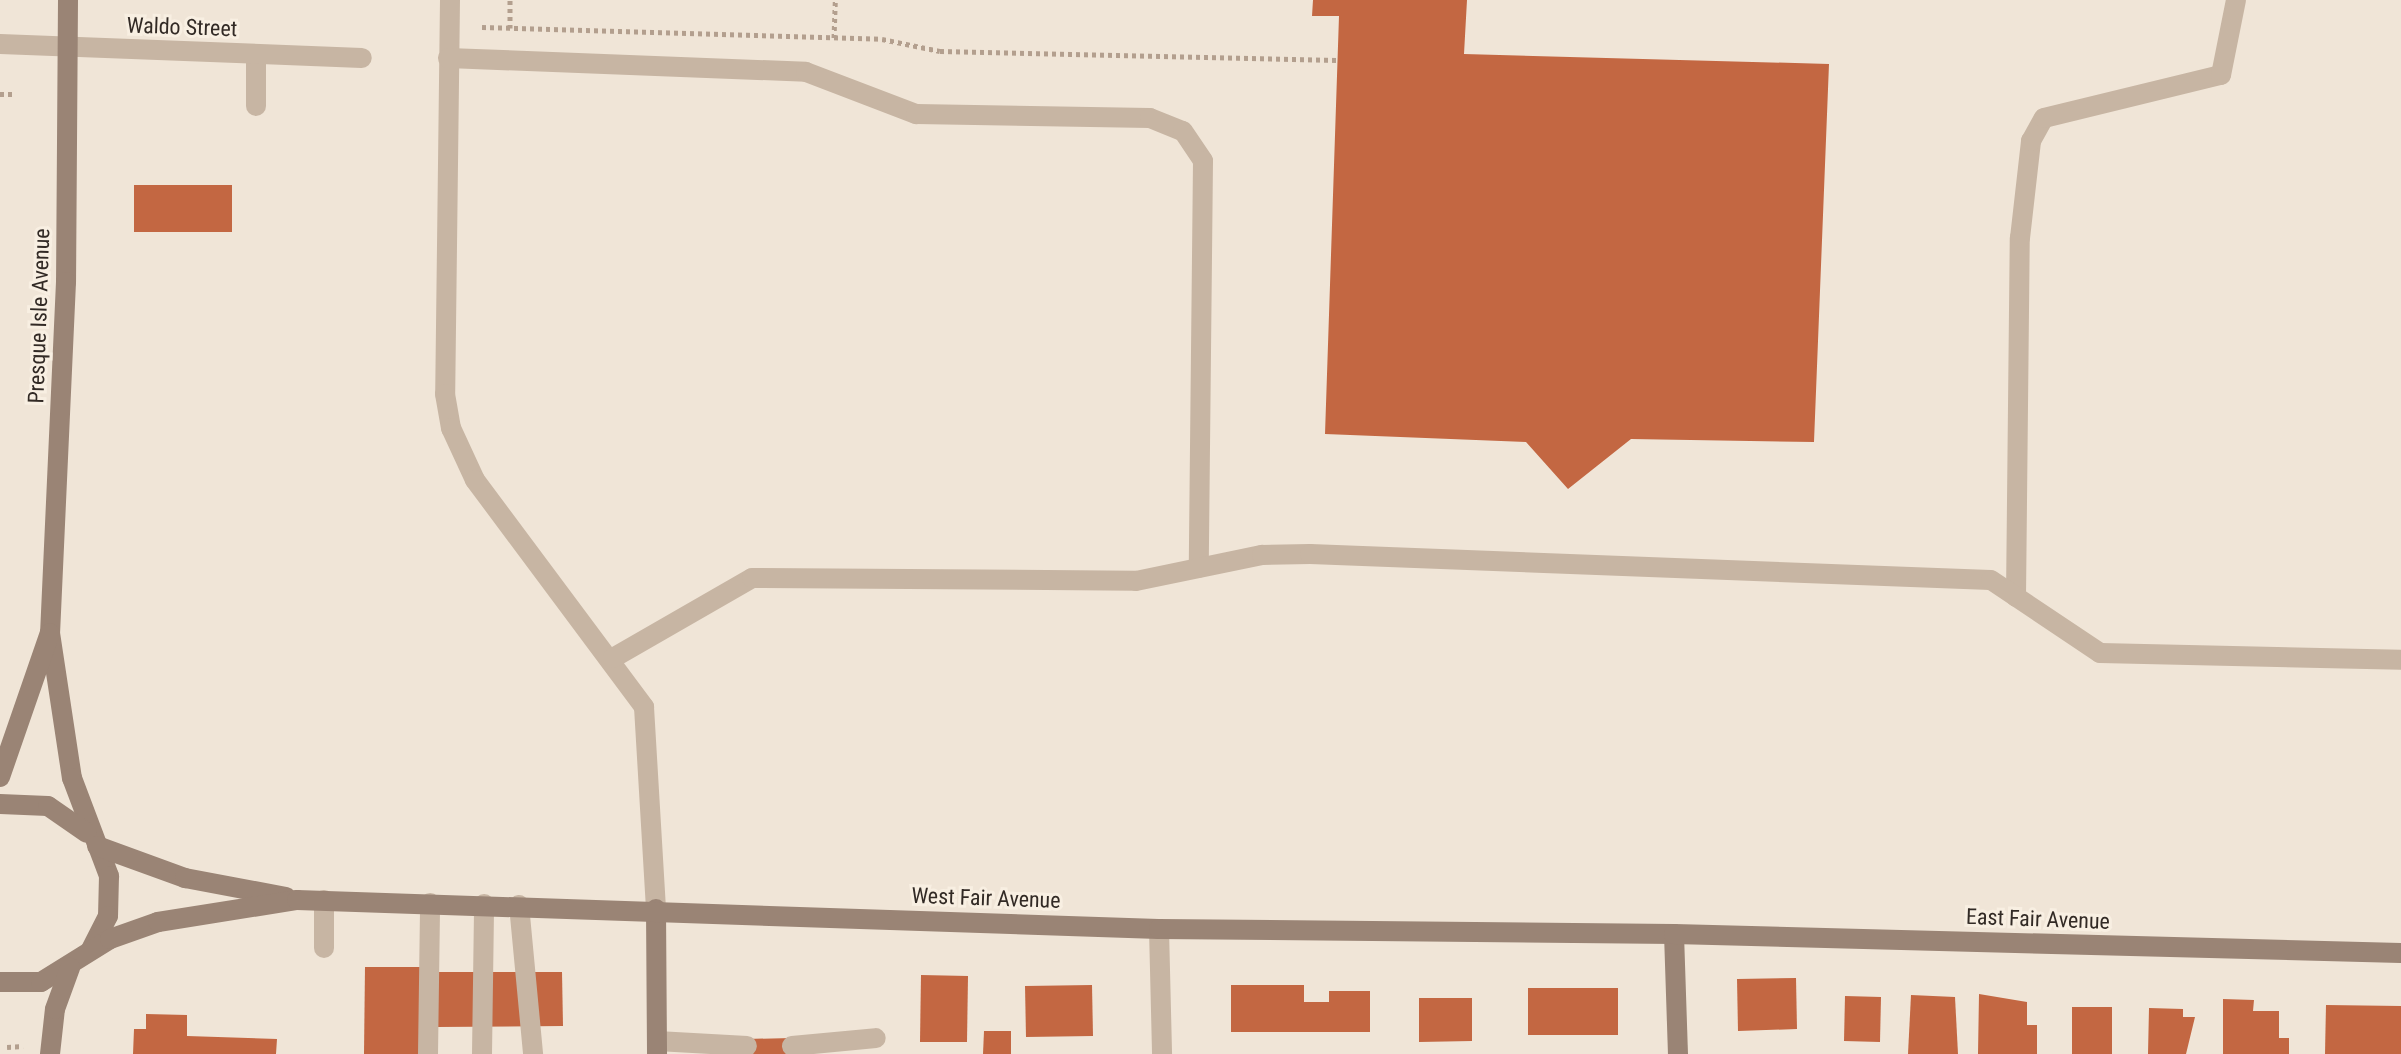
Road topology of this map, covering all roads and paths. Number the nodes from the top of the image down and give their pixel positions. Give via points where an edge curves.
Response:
1 (68, 0) edge
2 (450, 0) edge
3 (510, 0) edge
4 (835, 0) edge
5 (2236, 0) edge
6 (482, 27) dead end
7 (510, 28) junction
8 (834, 38) junction
9 (0, 44) edge
10 (66, 46) junction
11 (256, 54) junction
12 (362, 58) dead end
13 (448, 58) junction
14 (1337, 60) dead end
15 (0, 94) edge
16 (15, 94) dead end
17 (256, 106) dead end
18 (1199, 568) junction
19 (2016, 597) junction
20 (50, 633) junction
21 (613, 658) junction
22 (2401, 660) edge
23 (0, 777) edge
24 (0, 804) edge
25 (92, 839) junction
26 (297, 900) junction
27 (324, 900) junction
28 (430, 903) junction
29 (484, 904) junction
30 (519, 905) junction
31 (656, 909) junction
32 (1159, 929) junction
33 (1674, 934) junction
34 (324, 948) dead end
35 (90, 951) junction
36 (2401, 953) edge
37 (70, 968) junction
38 (0, 982) edge
39 (876, 1038) dead end
40 (747, 1046) dead end
41 (792, 1046) dead end
42 (657, 1048) edge
43 (50, 1054) edge
44 (428, 1054) edge
45 (482, 1054) edge
46 (533, 1054) edge
47 (1162, 1054) edge
48 (1678, 1054) edge

1 - 10 street, Presque Isle Avenue
2 - 13 street
3 - 7 path
4 - 8 path
5 - 19 street via 2221,75 2044,118 2031,141 2020,238
6 - 7 path
7 - 8 path
8 - 14 path via 940,51
9 - 10 street, Waldo Street
10 - 11 street, Waldo Street
10 - 20 street, Presque Isle Avenue via 66,282
11 - 12 street, Waldo Street
11 - 17 street
13 - 18 street via 806,72 916,114 1150,118 1183,131 1203,161
13 - 21 street via 445,394 451,428 475,480
15 - 16 path
18 - 19 street via 1310,554 1991,580
18 - 21 street via 1136,581 752,578
19 - 22 street via 2100,653
20 - 23 street, Presque Isle Avenue
20 - 25 street, Presque Isle Avenue
21 - 31 street via 649,728
24 - 25 street, West Fair Avenue via 48,806
25 - 26 street, West Fair Avenue via 185,878
25 - 35 street, Presque Isle Avenue via 111,896
26 - 27 street, West Fair Avenue
26 - 35 street, West Fair Avenue via 158,922
27 - 28 street, West Fair Avenue
27 - 34 street
28 - 29 street, West Fair Avenue
28 - 44 street
29 - 30 street, West Fair Avenue
29 - 45 street
30 - 31 street, West Fair Avenue
30 - 46 street
31 - 32 street, West Fair Avenue
31 - 42 street
32 - 33 street, West Fair Avenue
32 - 47 street
33 - 36 street, East Fair Avenue
33 - 48 street
35 - 37 street, West Fair Avenue
37 - 38 street, West Fair Avenue via 41,982
37 - 43 street via 55,1009
39 - 41 street
40 - 42 street

